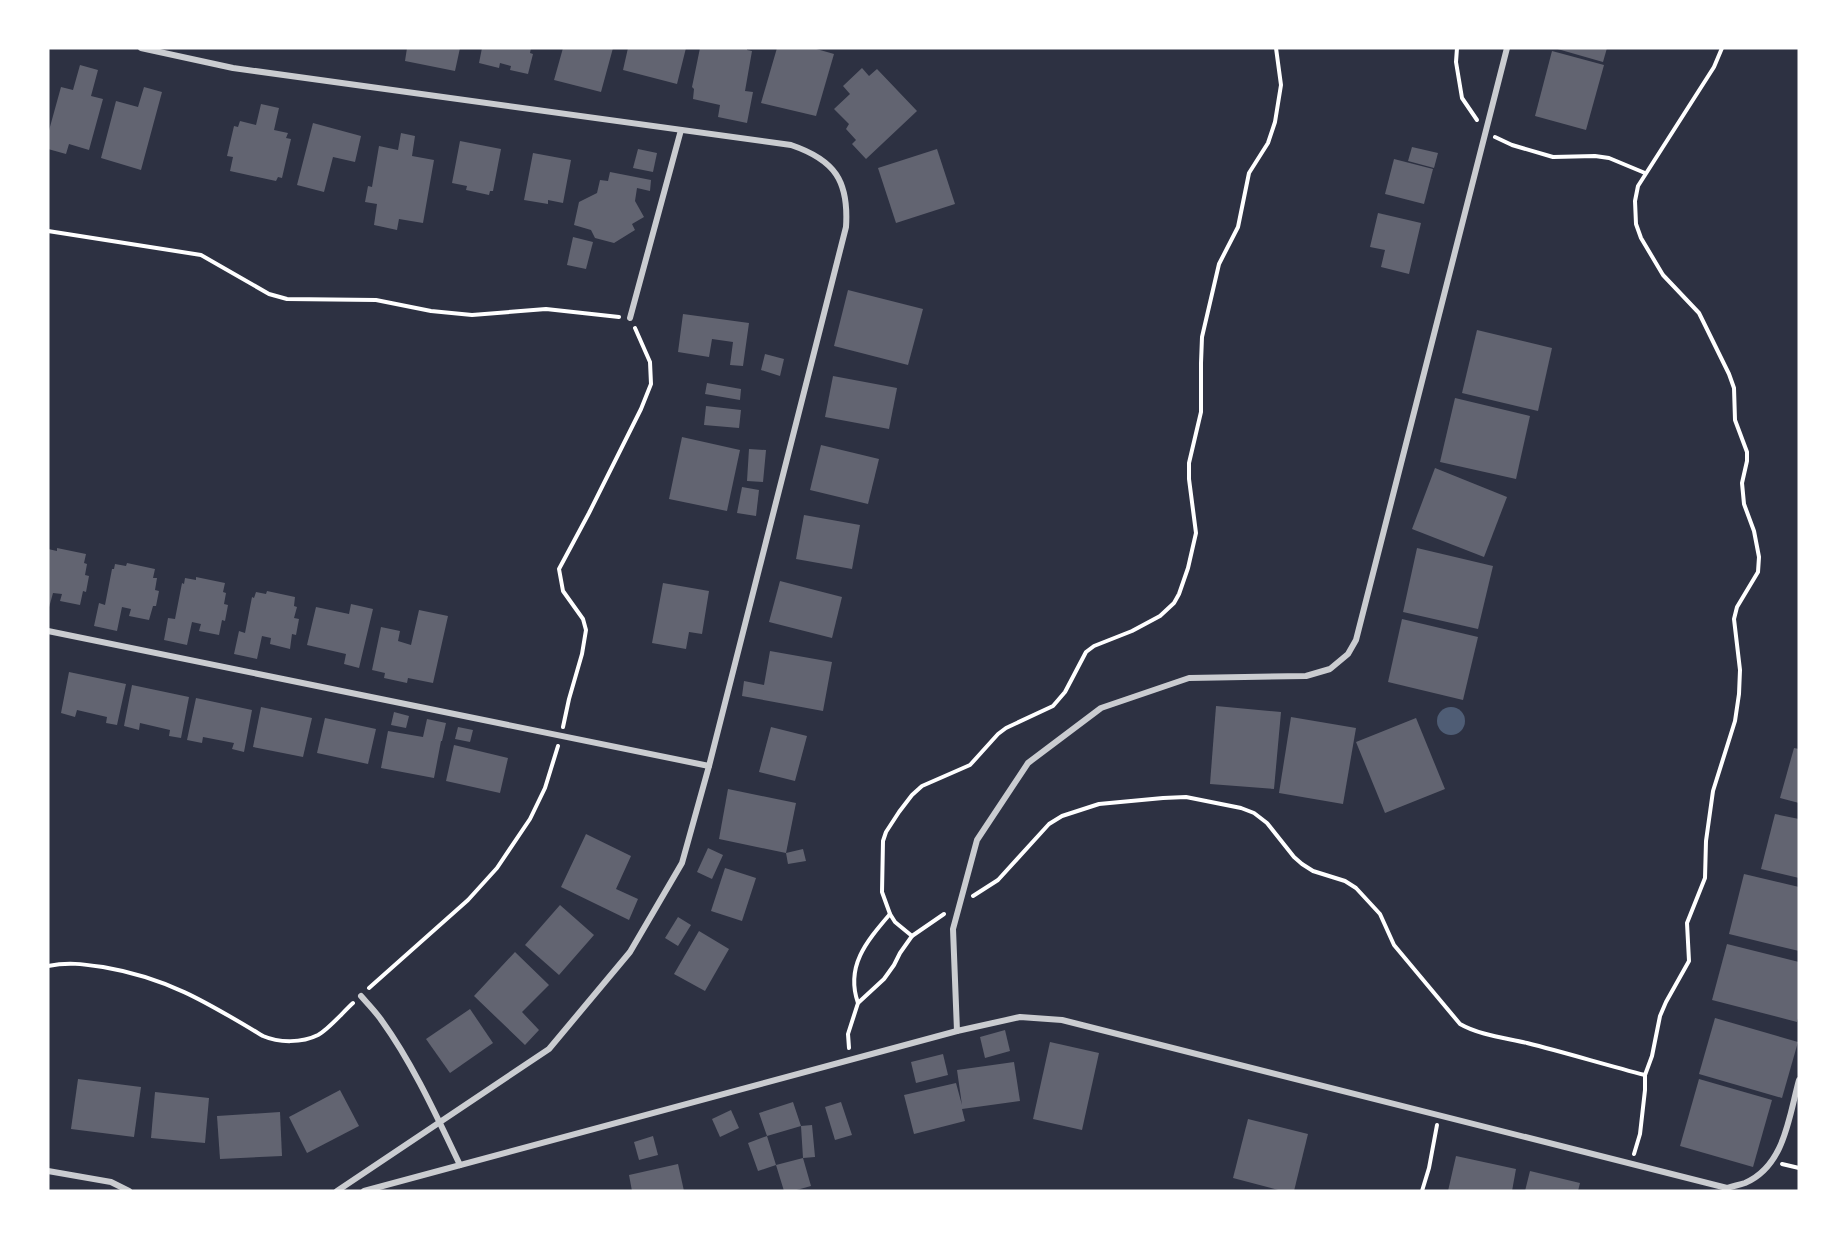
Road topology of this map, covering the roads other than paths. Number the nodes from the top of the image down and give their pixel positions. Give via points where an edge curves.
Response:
1 (141, 48) edge
2 (1507, 48) edge
3 (681, 130) junction
4 (630, 318) road end
5 (48, 631) edge
6 (709, 766) junction
7 (361, 996) road end
8 (957, 1031) junction
9 (1799, 1080) edge
10 (440, 1122) junction
11 (460, 1165) junction
12 (48, 1171) edge
13 (129, 1191) edge
14 (337, 1191) edge
15 (364, 1191) edge

1 - 3 street via 233,68
2 - 8 street via 1356,640 1348,654 1330,669 1306,676 1189,678 1101,708 1028,764 977,840 959,904 953,929
3 - 4 street
3 - 6 street via 791,145 812,152 842,184 847,205 846,227
5 - 6 street
6 - 10 street via 682,863 630,952 549,1049
7 - 10 street via 381,1018
8 - 9 street via 1020,1017 1062,1020 1727,1188 1760,1174 1773,1161
8 - 11 street
10 - 11 street
10 - 14 street
11 - 15 street
12 - 13 street via 111,1182

